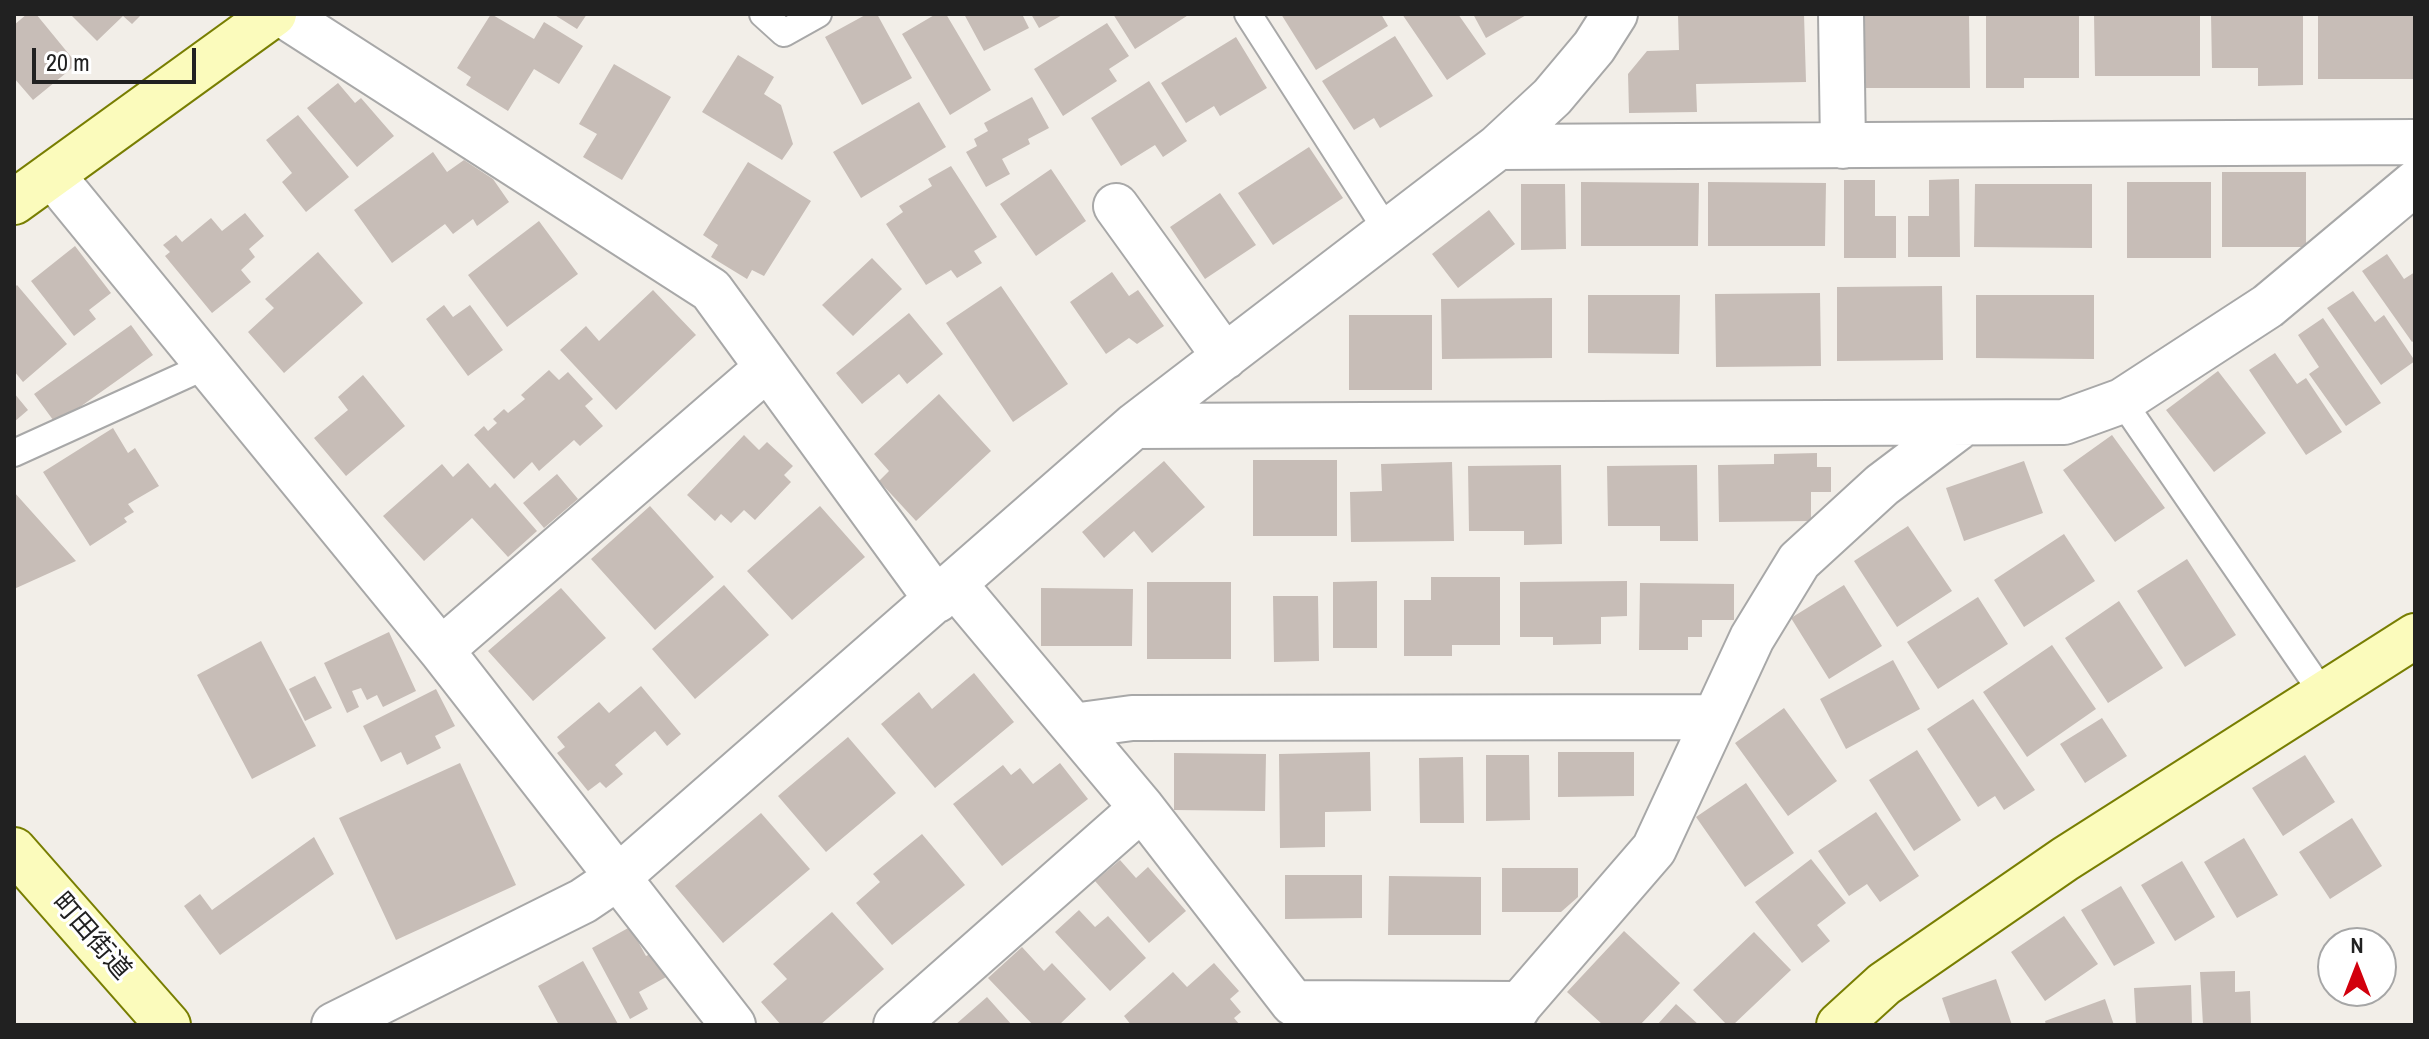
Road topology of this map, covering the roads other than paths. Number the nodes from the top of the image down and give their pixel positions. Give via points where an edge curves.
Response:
1 (274, 14) edge
2 (282, 14) edge
3 (763, 14) edge
4 (818, 14) edge
5 (1248, 14) edge
6 (1841, 14) edge
7 (1594, 25) edge
8 (2415, 142) edge
9 (1843, 146) junction
10 (1498, 147) junction
11 (52, 175) junction
12 (2415, 183) edge
13 (14, 202) edge
14 (1116, 206) dead end
15 (1388, 232) junction
16 (1225, 357) junction
17 (210, 364) junction
18 (767, 368) junction
19 (2122, 401) junction
20 (1964, 423) junction
21 (1134, 426) junction
22 (14, 453) edge
23 (946, 592) junction
24 (2415, 636) edge
25 (441, 650) junction
26 (2324, 695) junction
27 (1714, 717) junction
28 (1073, 726) junction
29 (1142, 808) junction
30 (14, 850) edge
31 (617, 878) junction
32 (1291, 1014) edge
33 (1513, 1015) edge
34 (168, 1025) edge
35 (334, 1025) edge
36 (733, 1025) edge
37 (896, 1025) edge
38 (1839, 1025) edge

1 - 11 street
2 - 18 street via 711,290
3 - 4 lane via 784,33
5 - 15 lane
6 - 9 street
7 - 10 street via 1552,97
8 - 9 street
9 - 10 street
10 - 15 street
11 - 13 street
11 - 17 street
12 - 19 street via 2268,306
14 - 16 street
15 - 16 street
16 - 21 street
17 - 22 lane
17 - 25 street
18 - 23 street
18 - 25 street
19 - 20 street via 2064,422
19 - 26 lane
20 - 21 street
20 - 27 street via 1882,485 1799,561 1752,638
21 - 23 street
23 - 28 street
23 - 31 street
24 - 26 street
25 - 31 street
26 - 38 street via 2065,859 1884,984
27 - 28 street via 1132,718
27 - 33 street via 1654,849
28 - 29 street
29 - 32 street
29 - 37 street
30 - 34 street, 町田街道
31 - 35 street via 583,901
31 - 36 street
32 - 33 street

